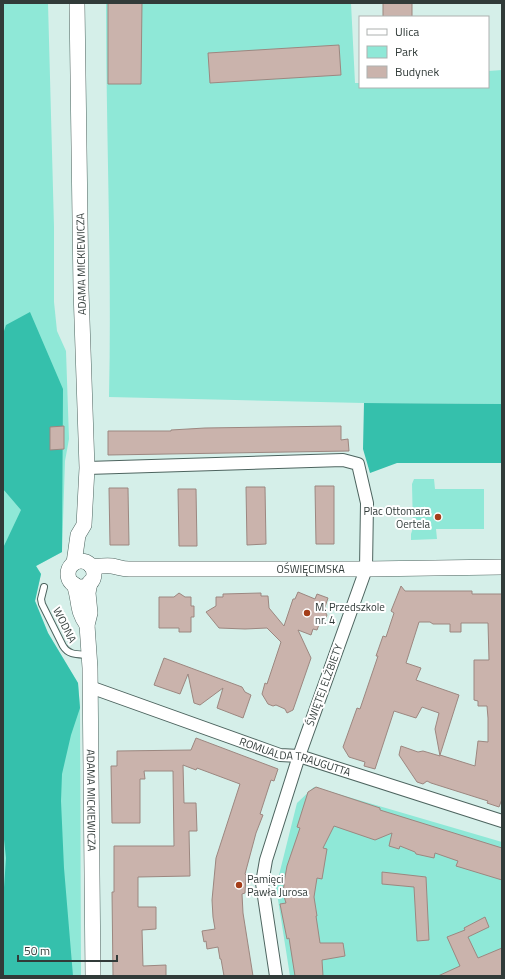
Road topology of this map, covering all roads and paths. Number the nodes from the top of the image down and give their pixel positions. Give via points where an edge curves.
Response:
1 (77, 3) edge
2 (87, 468) junction
3 (502, 567) edge
4 (366, 569) junction
5 (87, 571) junction
6 (74, 584) junction
7 (44, 587) dead end
8 (86, 625) junction
9 (89, 654) junction
10 (90, 687) junction
11 (299, 756) junction
12 (502, 821) edge
13 (93, 976) edge
14 (276, 976) edge

1 - 2 street, ADAMA MICKIEWICZA via 81,290
2 - 4 street, ŚWIĘTEJ ELŻBIETY via 343,460 358,464 367,503
2 - 5 street, ADAMA MICKIEWICZA via 84,525 78,535
3 - 4 street, OŚWIĘCIMSKA
4 - 5 street, OŚWIĘCIMSKA via 120,569 111,566 96,567
4 - 11 street, ŚWIĘTEJ ELŻBIETY
5 - 6 street, OŚWIĘCIMSKA via 83,586
5 - 6 street, ADAMA MICKIEWICZA via 70,566 68,573
5 - 8 street, ADAMA MICKIEWICZA via 90,613
6 - 8 street, ADAMA MICKIEWICZA via 79,612
7 - 9 lane, WODNA via 42,604 66,652
8 - 9 street, ADAMA MICKIEWICZA
9 - 10 street, ADAMA MICKIEWICZA
10 - 11 street, ROMUALDA TRAUGUTTA via 280,755
10 - 13 street, ADAMA MICKIEWICZA
11 - 12 street, ROMUALDA TRAUGUTTA
11 - 14 street, ŚWIĘTEJ ELŻBIETY via 266,860 262,883

